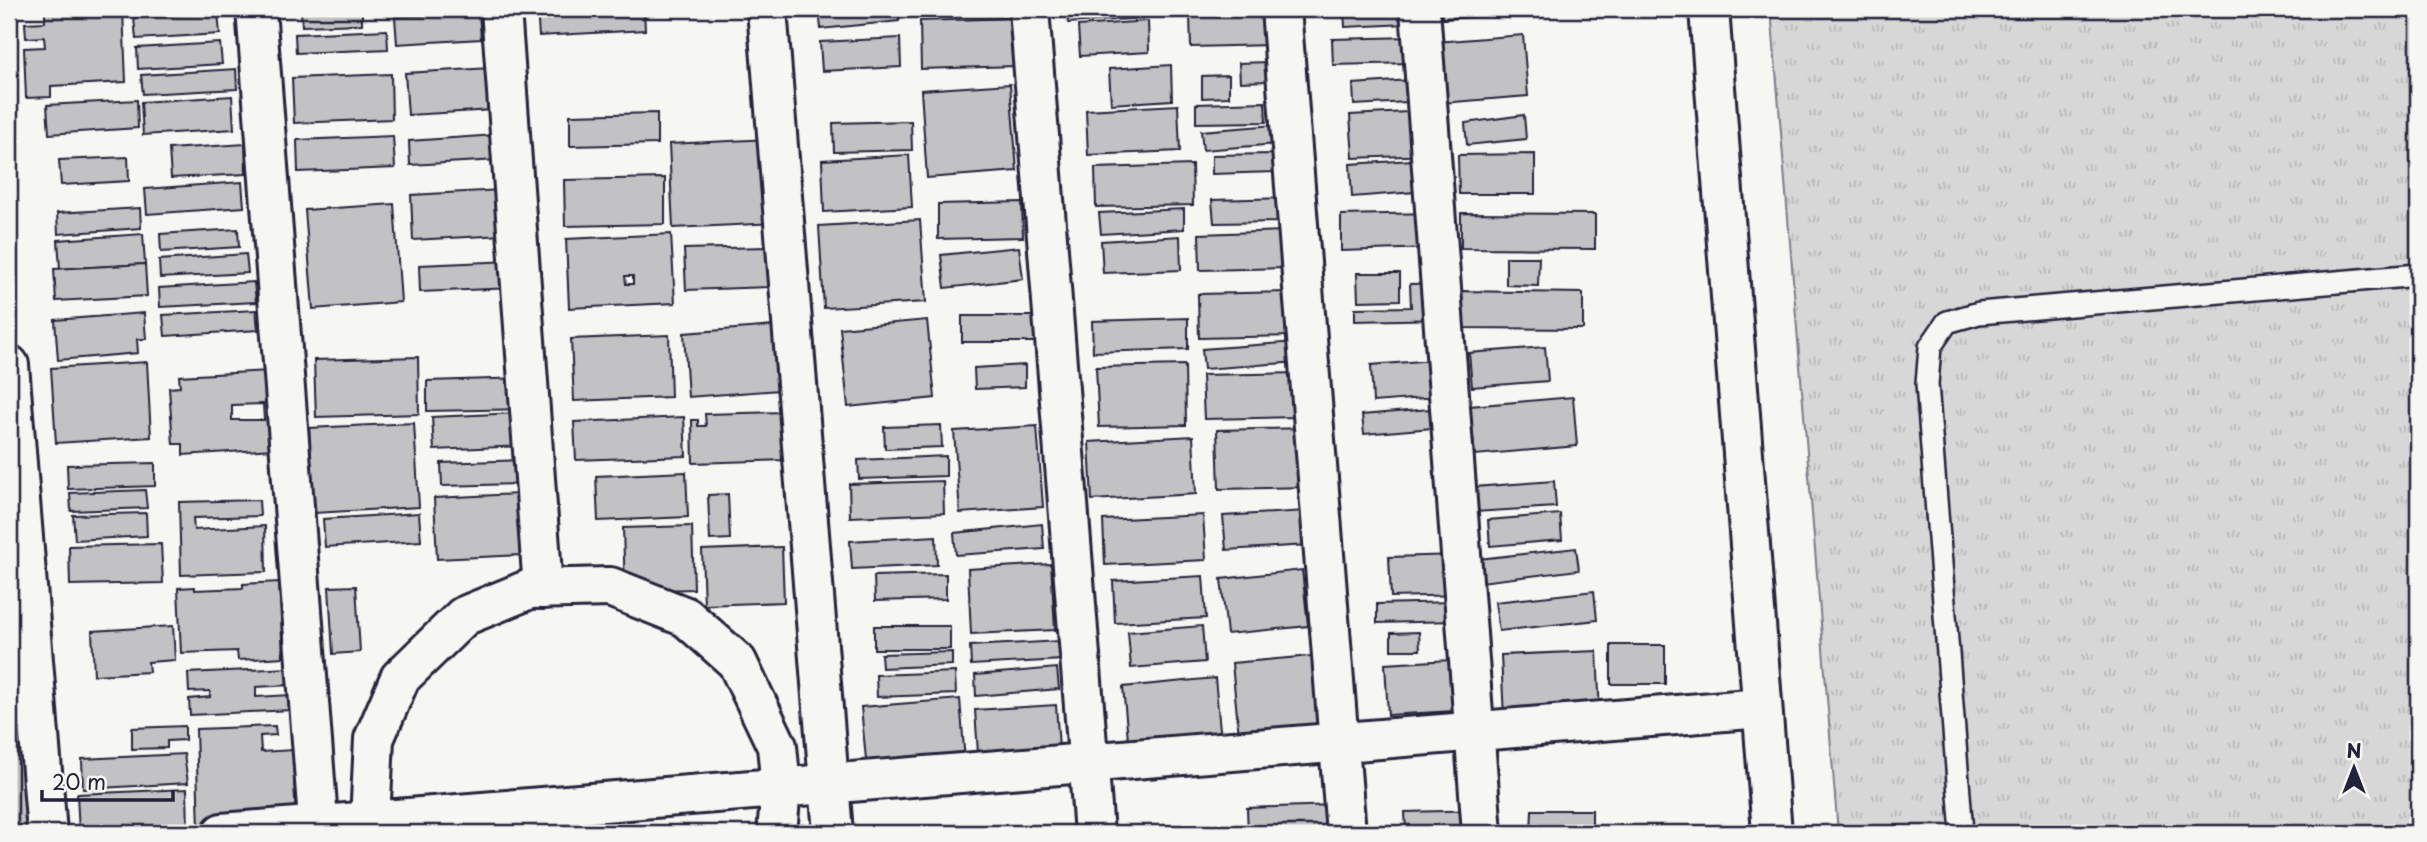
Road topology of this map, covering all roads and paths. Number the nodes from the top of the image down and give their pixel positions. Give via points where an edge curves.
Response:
1 (256, 9) edge
2 (501, 9) edge
3 (766, 9) edge
4 (1029, 9) edge
5 (1281, 9) edge
6 (1420, 9) edge
7 (1709, 9) edge
8 (2418, 275) edge
9 (9, 365) edge
10 (543, 589) junction
11 (1762, 708) junction
12 (1473, 732) junction
13 (1339, 743) junction
14 (1090, 763) junction
15 (830, 784) junction
16 (781, 788) junction
17 (372, 827) edge
18 (319, 829) edge
19 (47, 833) edge
20 (222, 833) edge
21 (777, 833) edge
22 (833, 833) edge
23 (1094, 833) edge
24 (1346, 833) edge
25 (1482, 833) edge
26 (1772, 833) edge
27 (1962, 833) edge

1 - 18 street
2 - 10 street
3 - 15 street
4 - 14 street
5 - 13 street
6 - 12 street
7 - 11 street
8 - 27 lane via 1979,313 1947,322 1930,347 1927,384
9 - 19 street
10 - 16 street via 610,587 686,617 737,663 777,746
10 - 17 street via 530,589 464,616 400,678 374,739
11 - 12 street
11 - 26 street
12 - 13 street
12 - 25 street
13 - 14 street
13 - 24 street
14 - 15 street
14 - 23 street
15 - 16 street
15 - 22 street
16 - 17 street
16 - 21 street
17 - 18 street
18 - 20 street

